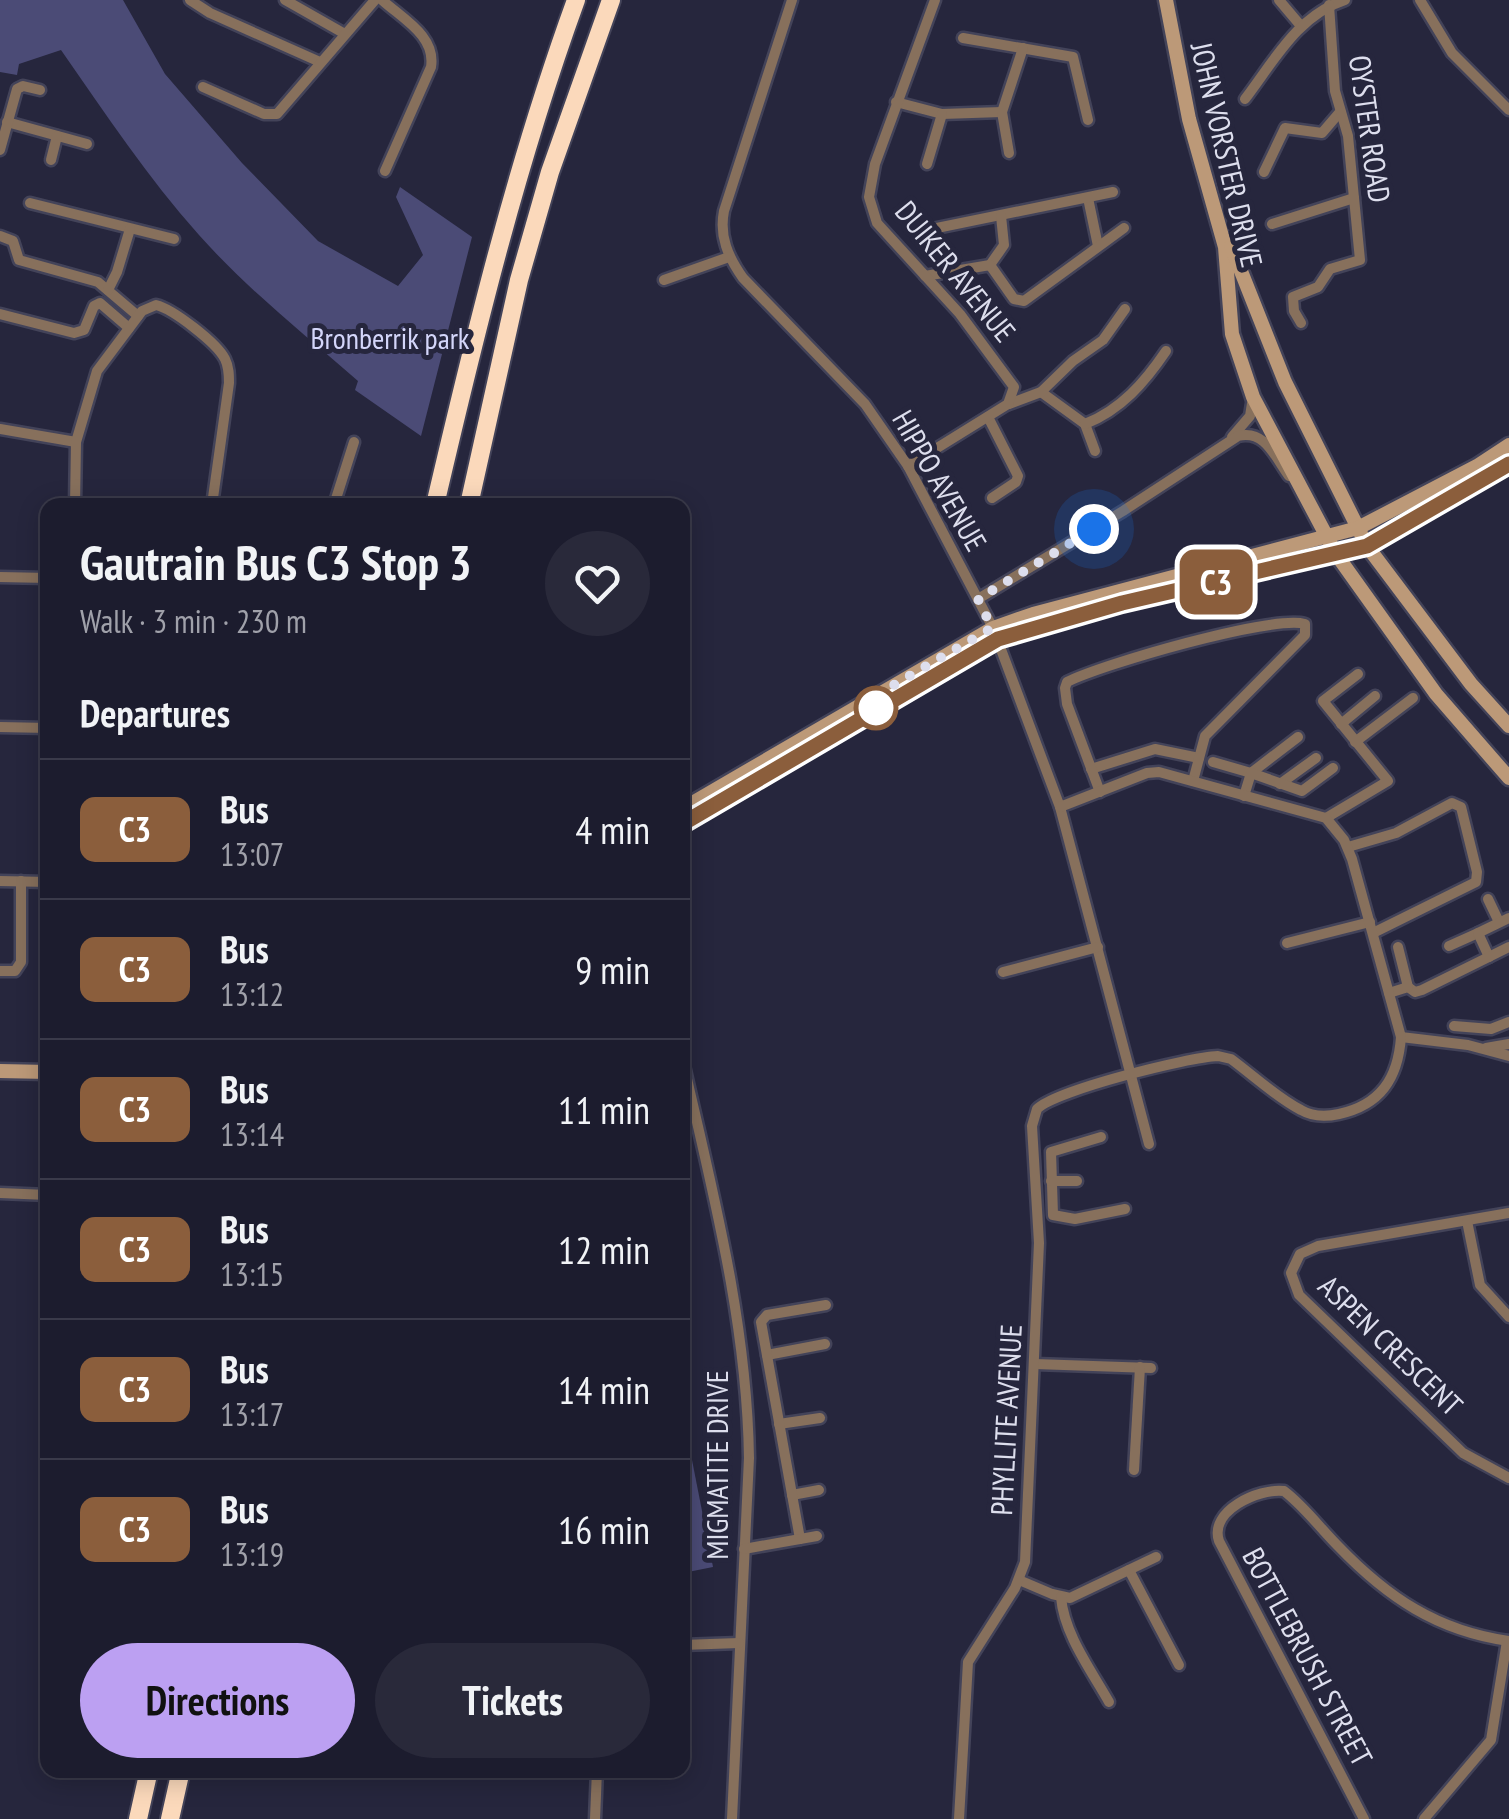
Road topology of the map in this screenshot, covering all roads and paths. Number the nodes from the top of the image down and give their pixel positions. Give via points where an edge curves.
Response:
1 (190, 0) edge
2 (285, 0) edge
3 (378, 0) edge
4 (576, 0) edge
5 (611, 0) edge
6 (792, 0) edge
7 (935, 0) edge
8 (1168, 0) edge
9 (1279, 0) edge
10 (1344, 0) edge
11 (1420, 0) edge
12 (1329, 5) junction
13 (1301, 26) junction
14 (345, 34) junction
15 (963, 38) dead end
16 (1023, 48) junction
17 (320, 62) junction
18 (203, 88) dead end
19 (40, 90) dead end
20 (1245, 98) dead end
21 (896, 102) junction
22 (1509, 110) edge
23 (1002, 112) junction
24 (1340, 112) junction
25 (942, 114) junction
26 (1088, 120) dead end
27 (7, 122) junction
28 (57, 136) junction
29 (87, 144) dead end
30 (0, 150) edge
31 (1009, 153) dead end
32 (51, 160) dead end
33 (927, 164) dead end
34 (385, 170) dead end
35 (1264, 172) dead end
36 (1114, 192) dead end
37 (1088, 198) junction
38 (1354, 198) junction
39 (30, 204) dead end
40 (1001, 216) junction
41 (1272, 224) dead end
42 (130, 228) junction
43 (1124, 228) dead end
44 (926, 230) dead end
45 (0, 236) edge
46 (174, 239) dead end
47 (1098, 246) junction
48 (729, 257) junction
49 (990, 265) junction
50 (926, 276) junction
51 (664, 280) dead end
52 (102, 294) junction
53 (1125, 309) dead end
54 (9, 314) edge
55 (138, 316) junction
56 (1300, 323) dead end
57 (86, 327) junction
58 (129, 328) junction
59 (17, 332) dead end
60 (91, 342) dead end
61 (1166, 351) dead end
62 (1014, 387) junction
63 (1039, 393) junction
64 (1253, 397) junction
65 (1008, 404) junction
66 (988, 417) junction
67 (1085, 424) junction
68 (0, 429) edge
69 (76, 442) junction
70 (354, 442) dead end
71 (1228, 442) junction
72 (1509, 445) edge
73 (1095, 450) dead end
74 (1509, 464) edge
75 (908, 466) junction
76 (1474, 485) junction
77 (75, 498) edge
78 (213, 498) edge
79 (336, 498) edge
80 (437, 498) edge
81 (470, 498) edge
82 (992, 498) dead end
83 (1308, 504) junction
84 (1358, 528) junction
85 (1326, 538) junction
86 (1367, 546) junction
87 (1336, 554) junction
88 (1388, 572) junction
89 (0, 577) edge
90 (40, 578) edge
91 (978, 599) junction
92 (995, 634) junction
93 (1358, 674) dead end
94 (1375, 696) dead end
95 (1412, 698) dead end
96 (1341, 724) junction
97 (1509, 726) edge
98 (0, 727) edge
99 (40, 728) edge
100 (1298, 737) dead end
101 (1355, 742) junction
102 (1184, 755) junction
103 (1199, 758) junction
104 (1316, 758) dead end
105 (1213, 762) dead end
106 (1333, 768) dead end
107 (1091, 770) junction
108 (1251, 772) junction
109 (1509, 778) edge
110 (1188, 779) junction
111 (1280, 784) junction
112 (1100, 792) junction
113 (1244, 796) junction
114 (690, 805) edge
115 (1060, 807) junction
116 (1326, 818) junction
117 (690, 819) edge
118 (1348, 847) junction
119 (0, 880) edge
120 (22, 881) junction
121 (40, 882) edge
122 (1488, 899) dead end
123 (1504, 920) edge
124 (1372, 927) junction
125 (1478, 932) junction
126 (1288, 942) dead end
127 (1449, 946) dead end
128 (1098, 947) junction
129 (1398, 947) dead end
130 (1509, 947) edge
131 (1490, 957) junction
132 (0, 971) edge
133 (1002, 972) dead end
134 (1408, 987) junction
135 (1389, 993) junction
136 (1509, 1022) edge
137 (1454, 1026) dead end
138 (1480, 1029) junction
139 (1401, 1037) junction
140 (1481, 1048) junction
141 (1507, 1051) edge
142 (0, 1070) edge
143 (40, 1072) edge
144 (1131, 1076) junction
145 (0, 1080) edge
146 (40, 1082) edge
147 (690, 1094) edge
148 (1102, 1137) dead end
149 (1149, 1144) dead end
150 (1051, 1181) junction
151 (1078, 1181) dead end
152 (0, 1193) edge
153 (40, 1194) edge
154 (1052, 1209) junction
155 (1038, 1210) junction
156 (1125, 1210) dead end
157 (1509, 1213) edge
158 (1467, 1221) junction
159 (826, 1305) dead end
160 (1509, 1316) edge
161 (825, 1344) dead end
162 (767, 1355) junction
163 (1035, 1364) junction
164 (820, 1418) dead end
165 (779, 1424) junction
166 (1134, 1470) dead end
167 (1509, 1478) edge
168 (818, 1490) dead end
169 (792, 1495) junction
170 (817, 1536) dead end
171 (800, 1539) junction
172 (744, 1548) junction
173 (1156, 1556) dead end
174 (1129, 1570) junction
175 (1019, 1580) junction
176 (1061, 1597) junction
177 (1508, 1641) edge
178 (739, 1643) junction
179 (690, 1645) edge
180 (1179, 1665) dead end
181 (1109, 1702) dead end
182 (146, 1778) edge
183 (179, 1778) edge
184 (597, 1778) edge
185 (138, 1819) edge
186 (170, 1819) edge
187 (595, 1819) edge
188 (732, 1819) edge
189 (958, 1819) edge
190 (1364, 1819) edge
191 (1424, 1819) edge

1 - 17 street
2 - 14 street
3 - 14 street
3 - 34 street via 428,42 432,53
4 - 80 highway via 503,224
5 - 81 highway via 519,280
6 - 48 street via 724,211
7 - 21 street, DUIKER AVENUE
8 - 64 main road, JOHN VORSTER DRIVE via 1189,120 1225,247 1232,334
8 - 84 main road, JOHN VORSTER DRIVE via 1193,119 1231,248 1285,382
9 - 13 street
10 - 12 street
11 - 22 street via 1452,53
12 - 13 street
12 - 24 street, OYSTER ROAD
13 - 20 street
14 - 17 street
15 - 16 street
16 - 23 street
16 - 26 street via 1074,58
17 - 18 street via 282,111 264,114
19 - 27 street via 17,90
21 - 25 street
21 - 50 street, DUIKER AVENUE via 869,197 881,230
23 - 25 street
23 - 31 street
24 - 35 street via 1322,134 1285,128
24 - 38 street, OYSTER ROAD
25 - 33 street
27 - 28 street
27 - 30 street
28 - 29 street
28 - 32 street
36 - 37 street
37 - 40 street
37 - 47 street
38 - 41 street
38 - 56 street, OYSTER ROAD via 1360,260 1330,269 1318,286 1296,294 1292,302
39 - 42 street
40 - 44 street
40 - 49 street via 1004,245
42 - 46 street
42 - 52 street via 117,272
43 - 47 street
45 - 52 street via 13,241 19,260
47 - 49 street via 1024,301 1014,299
48 - 51 street
48 - 75 street, HIPPO AVENUE via 865,404
49 - 50 street
50 - 62 street, DUIKER AVENUE
52 - 55 street
52 - 57 street
52 - 58 street
53 - 63 street via 1103,340
54 - 57 street via 61,331
54 - 59 street
55 - 58 street
55 - 78 street via 148,306 163,306 218,349 228,365
57 - 60 street
58 - 69 street via 97,371
61 - 67 street via 1132,394
62 - 63 street
62 - 65 street, DUIKER AVENUE
63 - 65 street
63 - 67 street
64 - 71 street via 1250,416
64 - 83 main road, JOHN VORSTER DRIVE
65 - 66 street
66 - 75 street
66 - 82 street via 1018,476
67 - 73 street
68 - 69 street
69 - 77 street
70 - 79 street
71 - 83 street via 1248,434 1260,438
71 - 91 street
72 - 84 main road
74 - 76 main road
75 - 91 street, HIPPO AVENUE
76 - 86 main road
76 - 88 main road via 1394,540
83 - 85 main road, JOHN VORSTER DRIVE
84 - 85 main road
84 - 86 main road, JOHN VORSTER DRIVE
85 - 87 main road, JOHN VORSTER DRIVE
85 - 92 main road via 1080,601
86 - 87 main road
86 - 88 main road, JOHN VORSTER DRIVE
87 - 92 main road
87 - 109 main road, JOHN VORSTER DRIVE via 1436,694
88 - 97 main road, JOHN VORSTER DRIVE
89 - 90 street
91 - 92 street, HIPPO AVENUE
92 - 114 main road
92 - 115 street, HIPPO AVENUE
92 - 117 main road
93 - 96 street via 1323,701
94 - 96 street
95 - 101 street
96 - 101 street
98 - 99 street
100 - 108 street
101 - 116 street via 1388,780
102 - 103 street
102 - 107 street via 1151,750
102 - 110 street
103 - 107 street via 1205,736 1305,635 1305,624 1168,648 1068,682 1067,704
103 - 110 street
104 - 111 street
105 - 108 street
106 - 111 street via 1302,791
107 - 112 street
108 - 111 street
108 - 113 street
110 - 112 street via 1147,773
110 - 113 street
112 - 115 street
113 - 116 street
115 - 128 street, HIPPO AVENUE
116 - 118 street
118 - 124 street
118 - 124 street via 1396,833 1452,803 1461,807 1476,882
119 - 120 street
120 - 121 street
120 - 132 street via 21,962 15,971
122 - 123 street
123 - 125 street
124 - 126 street
124 - 135 street
125 - 127 street
125 - 131 street
128 - 133 street
128 - 144 street, HIPPO AVENUE
129 - 134 street
130 - 131 street
131 - 134 street via 1422,990
134 - 135 street
135 - 139 street
136 - 138 street
137 - 138 street
138 - 140 street
139 - 140 street
139 - 144 street via 1385,1091 1334,1115 1300,1110 1226,1057
140 - 141 street
142 - 143 main road
144 - 149 street, HIPPO AVENUE
144 - 155 street, PHYLLITE AVENUE via 1037,1109 1032,1126
145 - 146 main road
147 - 172 street, MIGMATITE DRIVE via 745,1373
148 - 150 street via 1053,1150
150 - 151 street
150 - 154 street
152 - 153 street
154 - 155 street
154 - 156 street via 1053,1216 1066,1219
155 - 163 street, PHYLLITE AVENUE
157 - 158 street, ASPEN CRESCENT
158 - 160 street via 1480,1285
158 - 167 street, ASPEN CRESCENT via 1311,1248 1297,1258 1292,1280 1299,1295 1463,1453
159 - 162 street via 762,1317
161 - 162 street
162 - 165 street
163 - 166 street via 1145,1367
163 - 175 street, PHYLLITE AVENUE
164 - 165 street
165 - 169 street
168 - 169 street
169 - 171 street
170 - 171 street
171 - 172 street
172 - 178 street, MIGMATITE DRIVE
173 - 174 street
174 - 176 street
174 - 180 street
175 - 176 street
175 - 189 street, PHYLLITE AVENUE via 968,1662
176 - 181 street via 1062,1612
177 - 190 street, BOTTLEBRUSH STREET via 1450,1626 1390,1595 1293,1498 1275,1490 1224,1514 1217,1535
177 - 191 street via 1494,1734
178 - 179 street
178 - 188 street, MIGMATITE DRIVE
182 - 185 highway
183 - 186 highway
184 - 187 street

